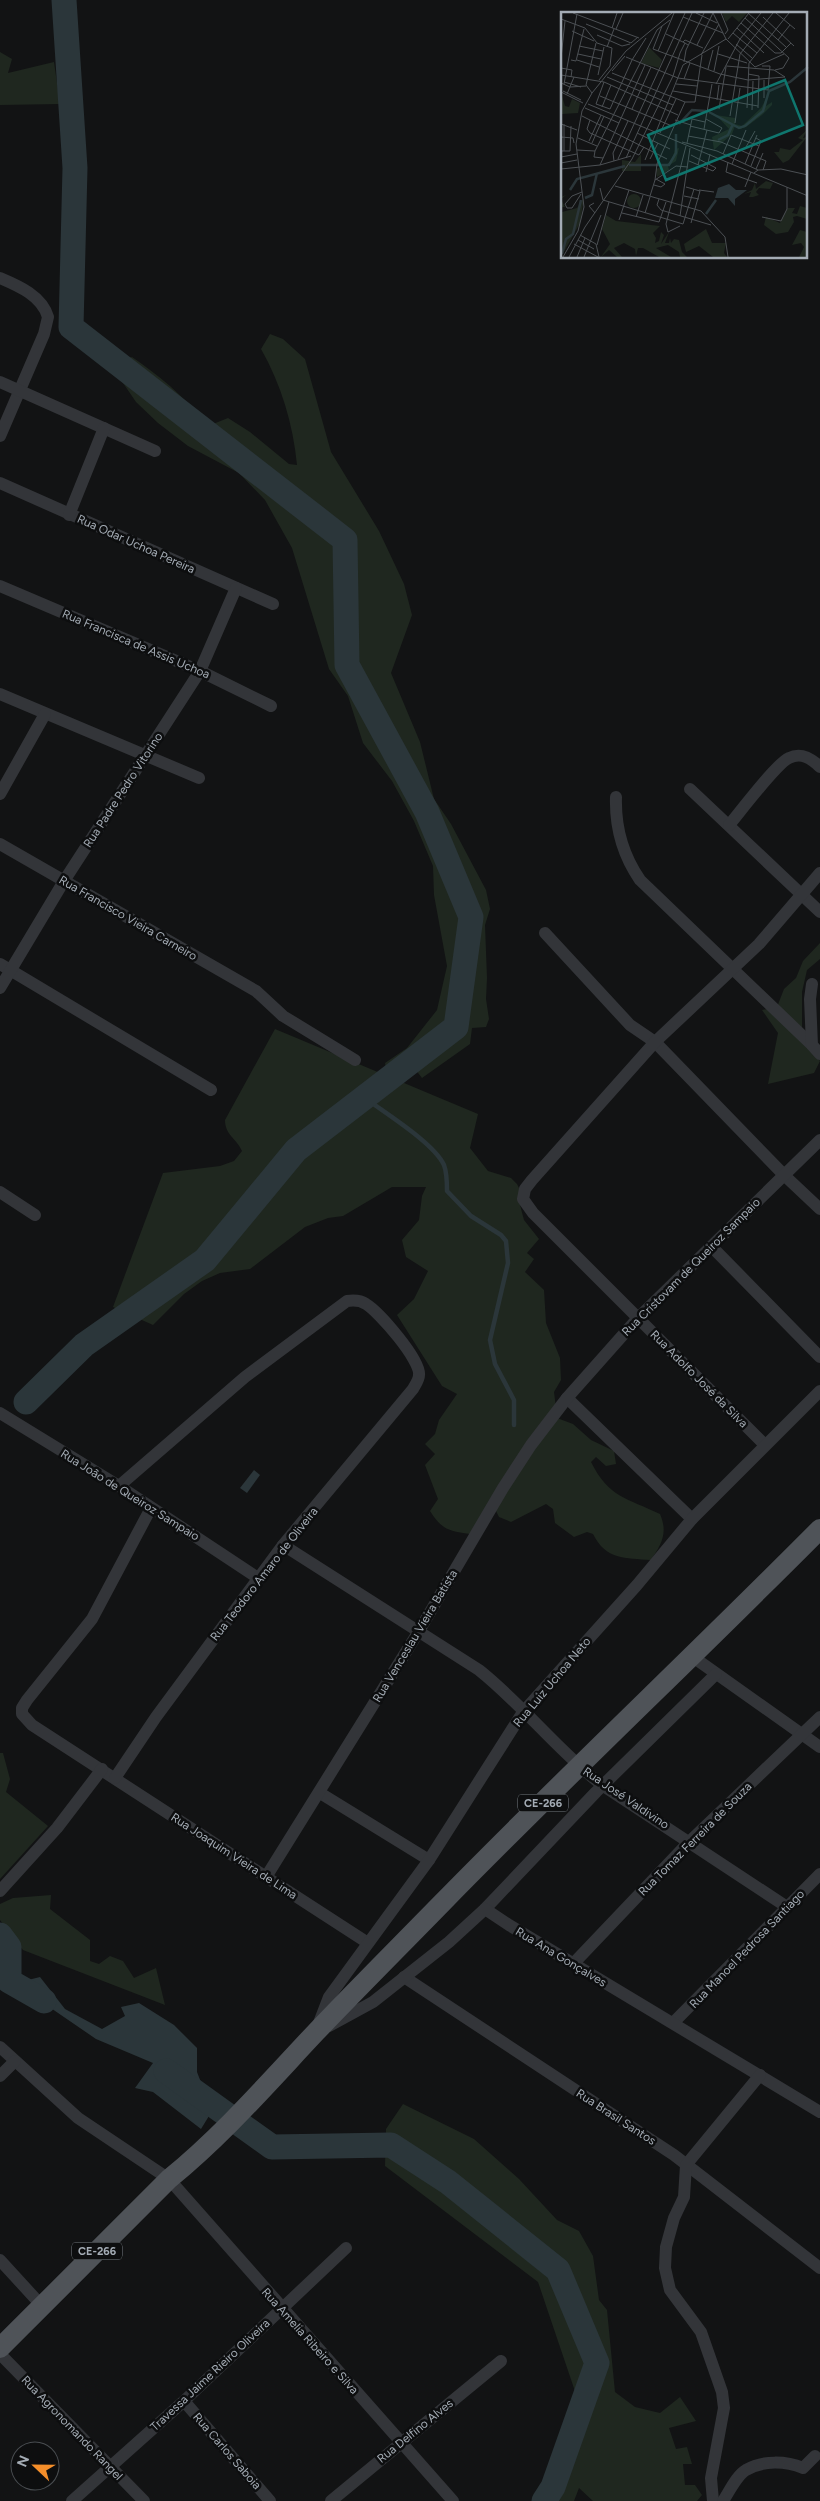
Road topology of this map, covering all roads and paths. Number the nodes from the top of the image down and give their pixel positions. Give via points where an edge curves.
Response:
1 (0, 278) edge
2 (0, 382) edge
3 (18, 390) junction
4 (104, 428) junction
5 (0, 436) edge
6 (154, 451) dead end
7 (0, 483) edge
8 (69, 515) junction
9 (0, 586) edge
10 (236, 588) junction
11 (273, 604) dead end
12 (200, 671) junction
13 (0, 694) edge
14 (270, 706) dead end
15 (46, 714) junction
16 (144, 756) junction
17 (818, 764) edge
18 (199, 778) dead end
19 (690, 789) dead end
20 (0, 794) edge
21 (616, 797) dead end
22 (729, 825) junction
23 (0, 844) edge
24 (820, 873) edge
25 (64, 881) junction
26 (802, 894) junction
27 (820, 912) edge
28 (545, 934) dead end
29 (5, 967) edge
30 (732, 970) junction
31 (812, 984) dead end
32 (0, 988) edge
33 (655, 1042) junction
34 (816, 1049) edge
35 (355, 1060) dead end
36 (210, 1090) dead end
37 (820, 1140) edge
38 (784, 1176) junction
39 (0, 1192) edge
40 (820, 1209) edge
41 (35, 1215) dead end
42 (712, 1247) junction
43 (638, 1318) junction
44 (820, 1357) edge
45 (820, 1391) edge
46 (567, 1398) junction
47 (0, 1413) edge
48 (765, 1445) junction
49 (119, 1486) junction
50 (151, 1508) junction
51 (692, 1519) junction
52 (820, 1529) edge
53 (283, 1545) junction
54 (258, 1578) junction
55 (419, 1631) junction
56 (693, 1657) junction
57 (716, 1674) junction
58 (523, 1712) junction
59 (820, 1717) edge
60 (802, 1734) junction
61 (820, 1747) edge
62 (580, 1768) junction
63 (102, 1769) junction
64 (114, 1778) junction
65 (602, 1786) junction
66 (320, 1793) junction
67 (690, 1841) junction
68 (428, 1860) junction
69 (820, 1874) edge
70 (266, 1877) junction
71 (0, 1891) edge
72 (787, 1907) junction
73 (485, 1909) junction
74 (368, 1943) junction
75 (573, 1964) junction
76 (404, 1977) junction
77 (673, 2023) junction
78 (316, 2033) junction
79 (0, 2047) edge
80 (15, 2061) junction
81 (760, 2075) junction
82 (0, 2076) edge
83 (820, 2112) edge
84 (686, 2165) junction
85 (169, 2179) junction
86 (346, 2248) dead end
87 (0, 2260) edge
88 (820, 2268) edge
89 (42, 2306) junction
90 (281, 2308) junction
91 (0, 2348) edge
92 (0, 2354) edge
93 (501, 2361) dead end
94 (184, 2401) junction
95 (401, 2442) junction
96 (814, 2456) dead end
97 (109, 2467) junction
98 (72, 2501) edge
99 (144, 2501) edge
100 (270, 2501) edge
101 (331, 2501) edge
102 (453, 2501) edge
103 (713, 2501) edge
104 (722, 2501) edge

1 - 3 street via 41,303 48,317 44,334
2 - 3 street
3 - 4 street
3 - 5 street
4 - 6 street
4 - 8 street
7 - 8 street, Rua Odar Uchoa Pereira
8 - 10 street, Rua Odar Uchoa Pereira
9 - 12 street, Rua Francisca de Assis Uchoa
10 - 11 street, Rua Odar Uchoa Pereira
10 - 12 street, Rua Padre Pedro Vitorino
12 - 14 street, Rua Francisca de Assis Uchoa
12 - 16 street, Rua Padre Pedro Vitorino
13 - 15 street
15 - 16 street
15 - 20 street
16 - 18 street
16 - 25 street, Rua Padre Pedro Vitorino
17 - 22 street via 798,756 786,760
19 - 22 street
21 - 30 street via 617,832 635,874
22 - 26 street
23 - 25 street, Rua Francisco Vieira Carneiro
24 - 26 street
25 - 29 street, Rua Padre Pedro Vitorino
25 - 35 street, Rua Francisco Vieira Carneiro via 256,992 282,1016
26 - 27 street
26 - 30 street via 780,922
28 - 33 street via 630,1025
29 - 32 street, Rua Padre Pedro Vitorino
29 - 36 street
30 - 33 street
30 - 34 street
31 - 34 street via 810,999
33 - 38 street
33 - 43 street, Rua Adolfo José da Silva via 532,1180 523,1199 526,1206
37 - 38 street, Rua Cristovam de Queiroz Sampaio
38 - 40 street
38 - 42 street, Rua Cristovam de Queiroz Sampaio
39 - 41 street
42 - 43 street, Rua Cristovam de Queiroz Sampaio
42 - 44 street
43 - 46 street, Rua Cristovam de Queiroz Sampaio
43 - 48 street, Rua Adolfo José da Silva
45 - 48 street, Rua Luiz Uchoa Neto
46 - 51 street
46 - 55 street, Rua Venceslau Vieira Batista via 503,1488
47 - 49 street, Rua João de Queiroz Sampaio
48 - 51 street, Rua Luiz Uchoa Neto
49 - 50 street, Rua João de Queiroz Sampaio
49 - 53 street, Rua Teodoro Amaro de Oliveira via 245,1377 347,1301 359,1300 370,1306 399,1339 418,1368 419,1375 413,1389
50 - 54 street, Rua João de Queiroz Sampaio
50 - 63 street, Rua Joaquim Vieira de Lima via 92,1619 22,1708 25,1719 32,1725
51 - 58 street, Rua Luiz Uchoa Neto
52 - 56 main road, CE-266
53 - 54 street, Rua Teodoro Amaro de Oliveira
53 - 55 street, Rua José Valdivino
54 - 64 street, Rua Teodoro Amaro de Oliveira
55 - 58 street, Rua José Valdivino via 479,1670 505,1691
55 - 66 street, Rua Venceslau Vieira Batista
56 - 57 street
56 - 62 main road, CE-266
57 - 60 street
57 - 65 street
58 - 62 street, Rua José Valdivino
58 - 68 street, Rua Luiz Uchoa Neto
59 - 60 street, Rua Tomaz Ferreira de Souza
60 - 61 street
60 - 67 street, Rua Tomaz Ferreira de Souza
62 - 65 street, Rua José Valdivino
62 - 78 main road, CE-266
63 - 64 street, Rua Joaquim Vieira de Lima
63 - 71 street via 57,1828
64 - 70 street, Rua Joaquim Vieira de Lima
65 - 67 street, Rua José Valdivino
65 - 73 street
66 - 68 street
66 - 70 street, Rua Venceslau Vieira Batista
67 - 72 street, Rua José Valdivino
67 - 75 street, Rua Tomaz Ferreira de Souza
68 - 74 street, Rua Luiz Uchoa Neto
69 - 72 street, Rua Manoel Pedrosa Santiago
70 - 74 street, Rua Joaquim Vieira de Lima
72 - 77 street, Rua Manoel Pedrosa Santiago
73 - 75 street, Rua Ana Gonçalves
73 - 76 street
74 - 78 street, Rua Luiz Uchoa Neto via 329,1997
75 - 77 street, Rua Ana Gonçalves
76 - 78 street via 373,2002
76 - 84 street, Rua Brasil Santos
77 - 81 street, Rua Ana Gonçalves
78 - 85 main road, CE-266 via 272,2082
79 - 80 street, Rua Amelia Ribeiro e Silva
80 - 82 street
80 - 85 street, Rua Amelia Ribeiro e Silva via 78,2118
81 - 83 street, Rua Ana Gonçalves
81 - 84 street
84 - 88 street, Rua Brasil Santos
84 - 103 street via 684,2197 668,2238 665,2268 670,2290 696,2324 706,2344 722,2392 724,2408 711,2478
85 - 89 main road, CE-266
85 - 90 street, Rua Amelia Ribeiro e Silva
86 - 90 street, Travessa Jaime Rieiro Oliveira
87 - 89 street
89 - 91 main road, CE-266
90 - 94 street, Travessa Jaime Rieiro Oliveira
90 - 95 street, Rua Amelia Ribeiro e Silva
92 - 97 street, Rua Agronomando Rangel
93 - 95 street, Rua Delfino Alves
94 - 97 street, Travessa Jaime Rieiro Oliveira
94 - 100 street, Rua Carlos Saboia
95 - 101 street, Rua Delfino Alves
95 - 102 street, Rua Amelia Ribeiro e Silva
96 - 104 street via 803,2468 771,2463 745,2470
97 - 98 street, Travessa Jaime Rieiro Oliveira
97 - 99 street, Rua Agronomando Rangel

